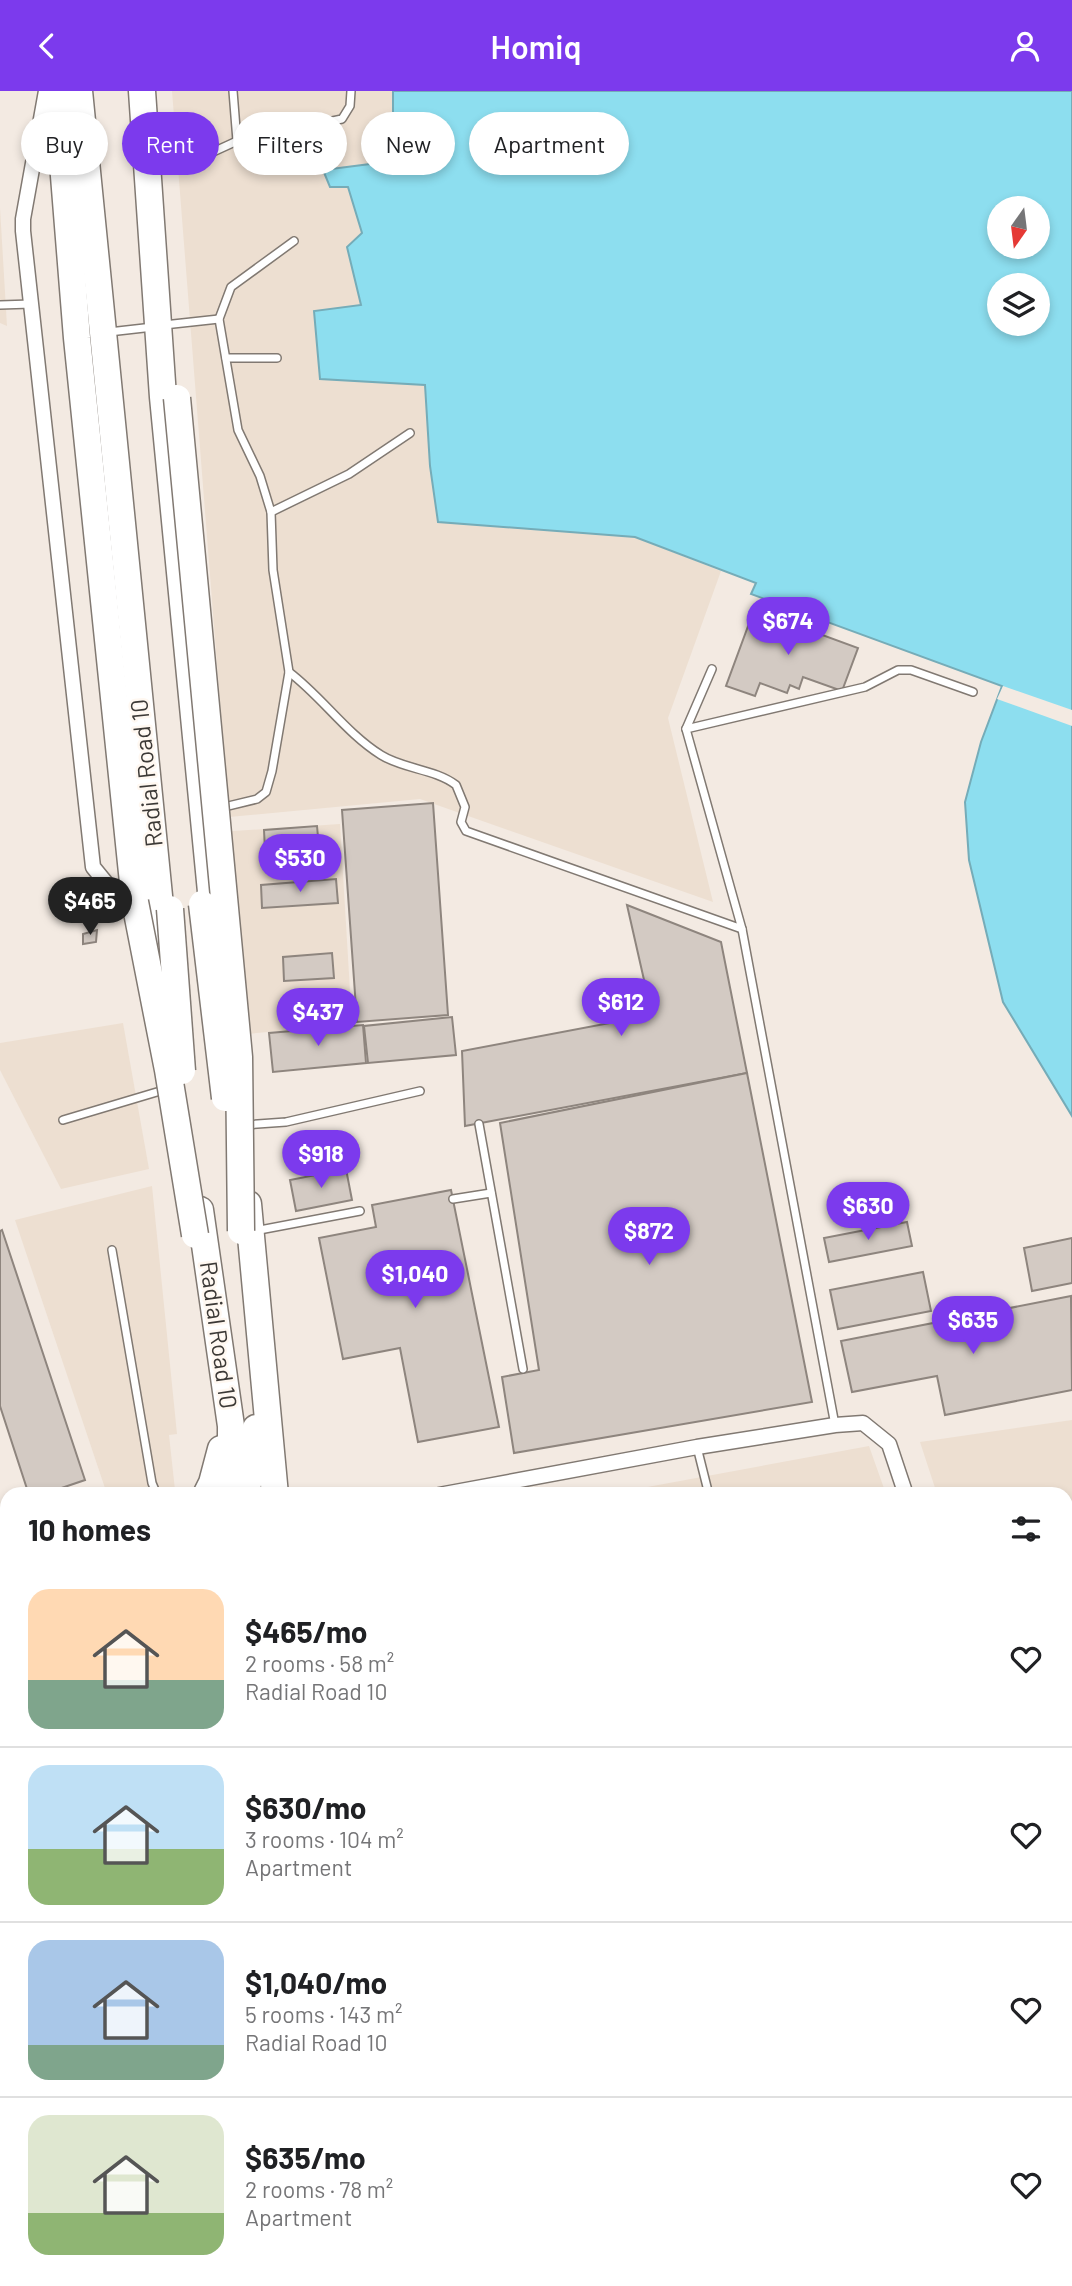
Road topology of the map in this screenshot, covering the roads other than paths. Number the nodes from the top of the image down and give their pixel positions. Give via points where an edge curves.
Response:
1 (46, 91) edge
2 (61, 91) edge
3 (79, 91) edge
4 (142, 91) edge
5 (233, 91) edge
6 (351, 91) edge
7 (144, 112) edge
8 (235, 112) edge
9 (346, 112) edge
10 (148, 175) edge
11 (294, 241) dead end
12 (0, 305) edge
13 (31, 305) junction
14 (219, 319) junction
15 (159, 326) junction
16 (103, 332) junction
17 (226, 358) junction
18 (277, 358) dead end
19 (410, 433) dead end
20 (271, 512) junction
21 (712, 669) dead end
22 (289, 672) junction
23 (973, 692) dead end
24 (686, 729) junction
25 (202, 811) junction
26 (202, 904) dead end
27 (170, 909) dead end
28 (742, 929) junction
29 (219, 954) junction
30 (165, 957) junction
31 (183, 1085) junction
32 (420, 1091) dead end
33 (63, 1120) dead end
34 (479, 1123) dead end
35 (241, 1125) junction
36 (491, 1193) junction
37 (453, 1199) dead end
38 (360, 1212) dead end
39 (246, 1231) junction
40 (195, 1235) junction
41 (112, 1250) dead end
42 (523, 1369) dead end
43 (835, 1425) junction
44 (697, 1447) junction
45 (231, 1448) junction
46 (154, 1487) edge
47 (209, 1487) edge
48 (218, 1487) edge
49 (231, 1487) edge
50 (247, 1487) edge
51 (274, 1487) edge
52 (482, 1487) edge
53 (707, 1487) edge
54 (903, 1487) edge

1 - 13 street via 23,219
2 - 40 highway, bridge via 77,338 135,902
3 - 16 highway, Radial Road 10
4 - 7 highway, Radial Road 10
5 - 8 lane
6 - 9 lane
10 - 15 highway, Radial Road 10
11 - 14 lane via 231,286
12 - 13 lane
13 - 30 street via 93,867
14 - 15 lane
14 - 17 lane
15 - 16 lane
15 - 25 highway, Radial Road 10
15 - 39 highway, bridge via 177,398 239,1057
16 - 30 highway, Radial Road 10
17 - 18 lane
17 - 20 lane via 238,430
19 - 20 lane via 349,474
20 - 22 lane via 273,570
21 - 24 lane
22 - 25 lane via 266,792 257,800
22 - 28 lane via 376,752 456,785 466,807 461,822 466,831
23 - 24 lane via 911,670 898,670 865,687
24 - 28 lane
25 - 29 highway, Radial Road 10
26 - 39 highway, bridge
27 - 40 highway, bridge
28 - 43 lane
29 - 30 highway
29 - 35 highway, Radial Road 10
30 - 31 highway, Radial Road 10
31 - 33 lane
31 - 45 highway, Radial Road 10
32 - 35 lane via 286,1122
34 - 36 lane
35 - 39 highway, Radial Road 10
36 - 37 lane
36 - 42 lane
38 - 39 lane
39 - 50 highway via 256,1430
39 - 51 highway, Radial Road 10
40 - 47 highway via 223,1422 219,1461
41 - 46 lane
43 - 44 street
43 - 54 street via 863,1423 889,1444
44 - 52 street
44 - 53 lane
45 - 48 highway
45 - 49 highway, Radial Road 10

